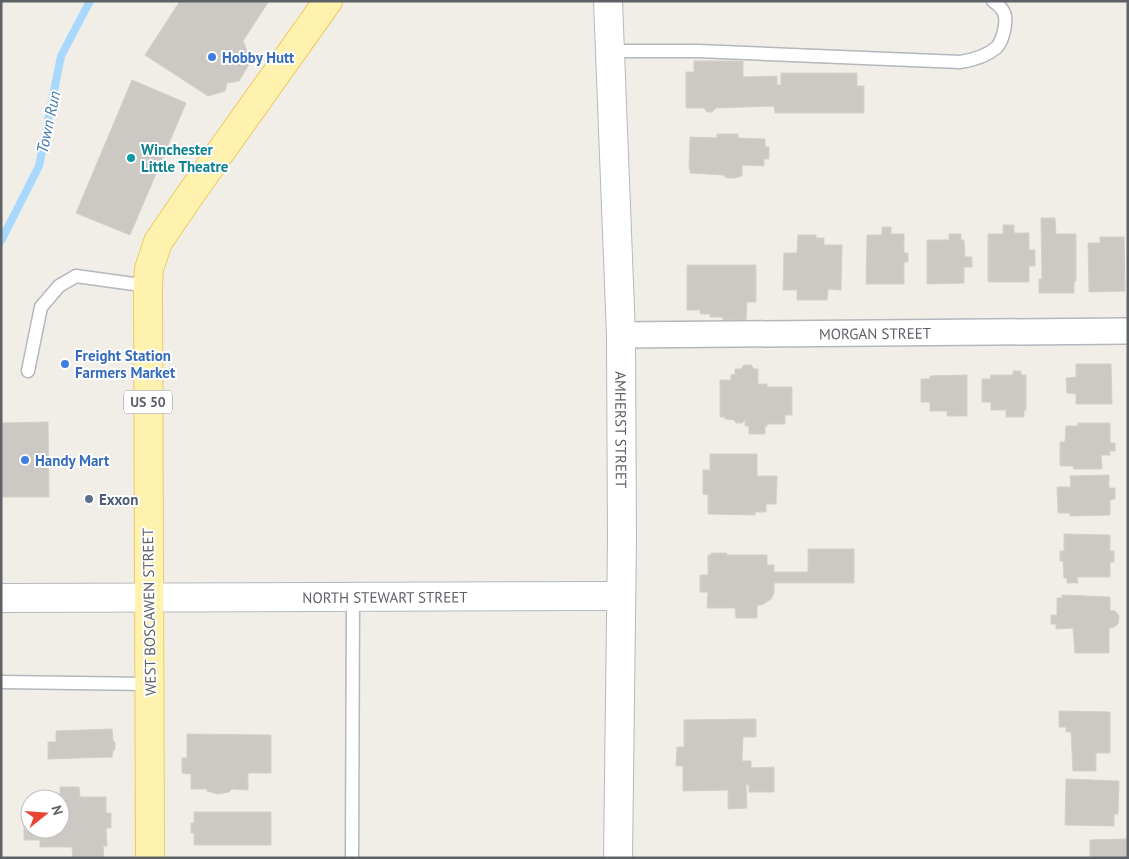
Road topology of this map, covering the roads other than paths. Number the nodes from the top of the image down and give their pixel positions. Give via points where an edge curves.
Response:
1 (328, 1) edge
2 (608, 1) edge
3 (993, 1) edge
4 (610, 51) junction
5 (148, 286) junction
6 (1128, 331) edge
7 (621, 335) junction
8 (28, 371) dead end
9 (620, 596) junction
10 (1, 598) edge
11 (150, 598) junction
12 (353, 598) junction
13 (1, 682) edge
14 (150, 684) junction
15 (150, 858) edge
16 (352, 858) edge
17 (618, 858) edge

1 - 5 main road, WEST BOSCAWEN STREET / US 50 via 158,242
2 - 4 street, AMHERST STREET
3 - 4 lane via 1001,6 1006,20 1002,41 976,59 960,62 698,51
4 - 7 street, AMHERST STREET
5 - 8 lane via 76,276 59,286 41,307
5 - 11 main road, WEST BOSCAWEN STREET / US 50
6 - 7 street, MORGAN STREET
7 - 9 street, AMHERST STREET
9 - 12 street, NORTH STEWART STREET
9 - 17 street, AMHERST STREET
10 - 11 street, NORTH STEWART STREET
11 - 12 street, NORTH STEWART STREET
11 - 14 main road, WEST BOSCAWEN STREET / US 50
12 - 16 lane
13 - 14 lane
14 - 15 main road, WEST BOSCAWEN STREET / US 50

